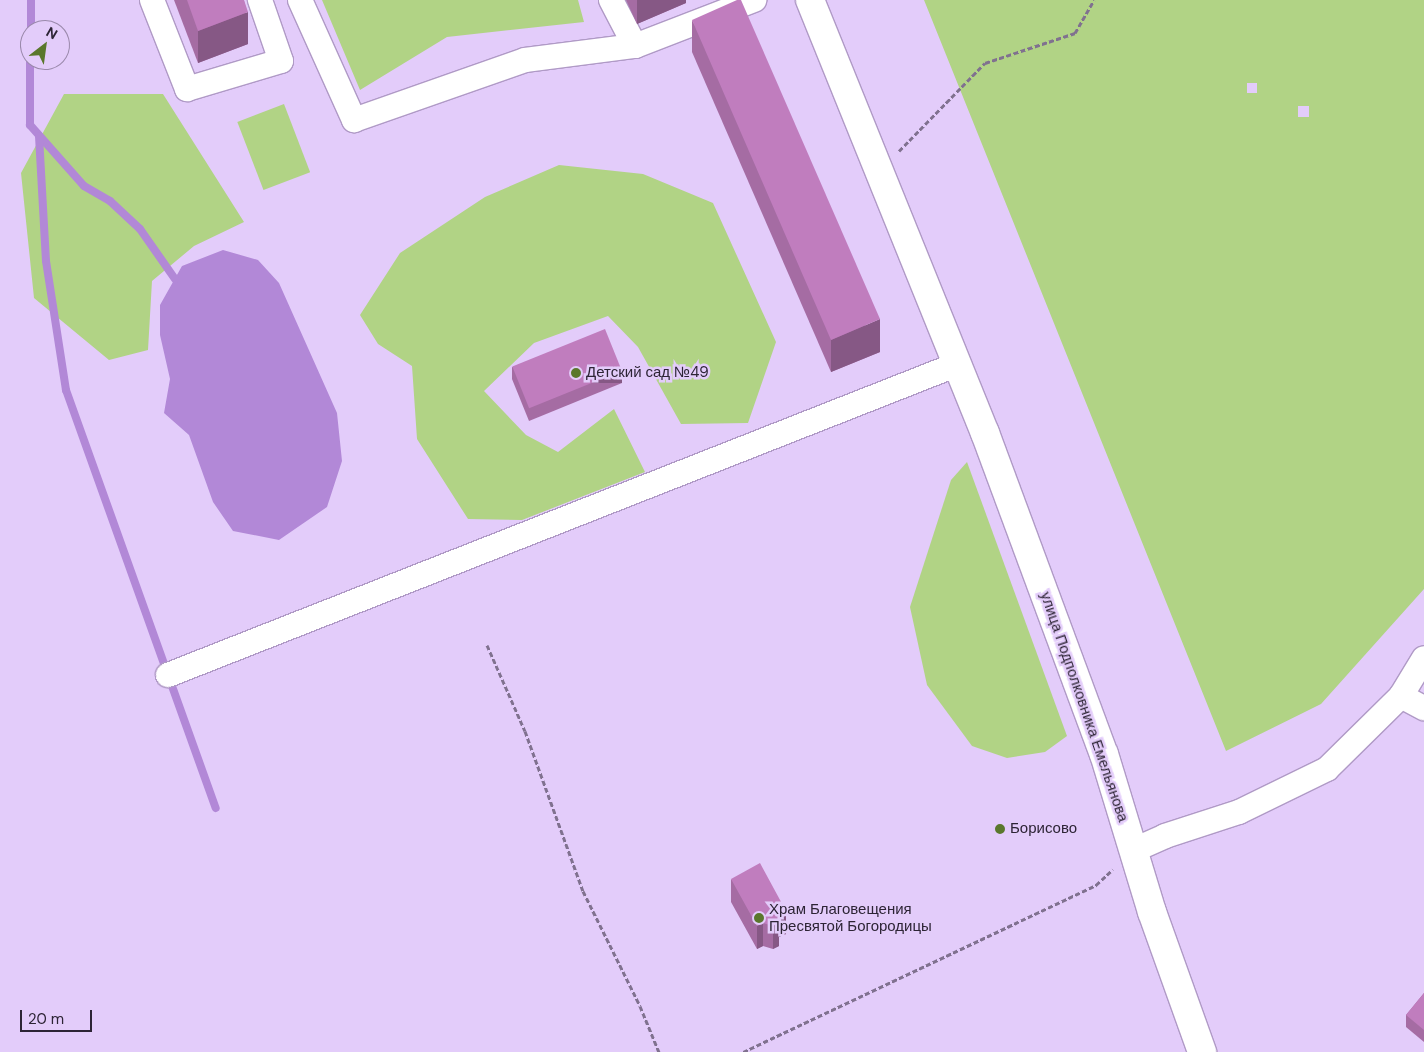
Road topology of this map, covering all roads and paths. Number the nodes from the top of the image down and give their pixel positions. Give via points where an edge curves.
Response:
1 (152, 0) edge
2 (260, 0) edge
3 (300, 0) edge
4 (611, 0) edge
5 (754, 0) edge
6 (810, 0) edge
7 (1094, 0) edge
8 (634, 46) junction
9 (880, 172) junction
10 (958, 364) junction
11 (488, 645) dead end
12 (1424, 658) edge
13 (168, 675) dead end
14 (1400, 696) junction
15 (1424, 708) edge
16 (1134, 850) junction
17 (659, 1052) edge
18 (743, 1052) edge
19 (1202, 1052) edge

1 - 2 street via 187,89 281,61
3 - 8 street via 354,120 526,60
4 - 8 street
5 - 8 street
6 - 9 main road, улица Подполковника Емельянова
7 - 9 path via 1075,33 985,63
9 - 10 main road, улица Подполковника Емельянова
10 - 13 street
10 - 16 main road, улица Подполковника Емельянова via 1104,754
11 - 17 path via 525,731 583,891
12 - 14 street
14 - 15 street
14 - 16 street via 1327,769 1239,812 1165,836
16 - 18 path via 1096,885
16 - 19 main road, улица Подполковника Емельянова

